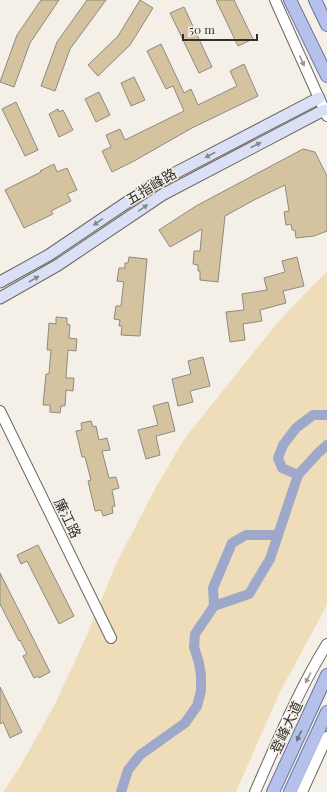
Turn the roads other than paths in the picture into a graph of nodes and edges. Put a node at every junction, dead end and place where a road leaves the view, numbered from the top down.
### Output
1 (275, 0) edge
2 (290, 0) edge
3 (315, 0) edge
4 (327, 25) edge
5 (327, 76) edge
6 (318, 98) junction
7 (326, 113) edge
8 (0, 282) edge
9 (0, 298) edge
10 (0, 411) edge
11 (111, 638) dead end
12 (327, 644) edge
13 (327, 675) edge
14 (327, 712) edge
15 (327, 737) edge
16 (255, 792) edge
17 (273, 792) edge
18 (290, 792) edge
19 (302, 792) edge

1 -> 6 street
2 - 5 main road
3 - 4 main road
6 - 7 street
6 -> 8 main road, 五指峰路
9 -> 7 main road, 五指峰路
10 - 11 street, 廉江路
12 -> 16 street
13 -> 17 main road, 登峰大道
14 - 18 main road
15 - 19 street

